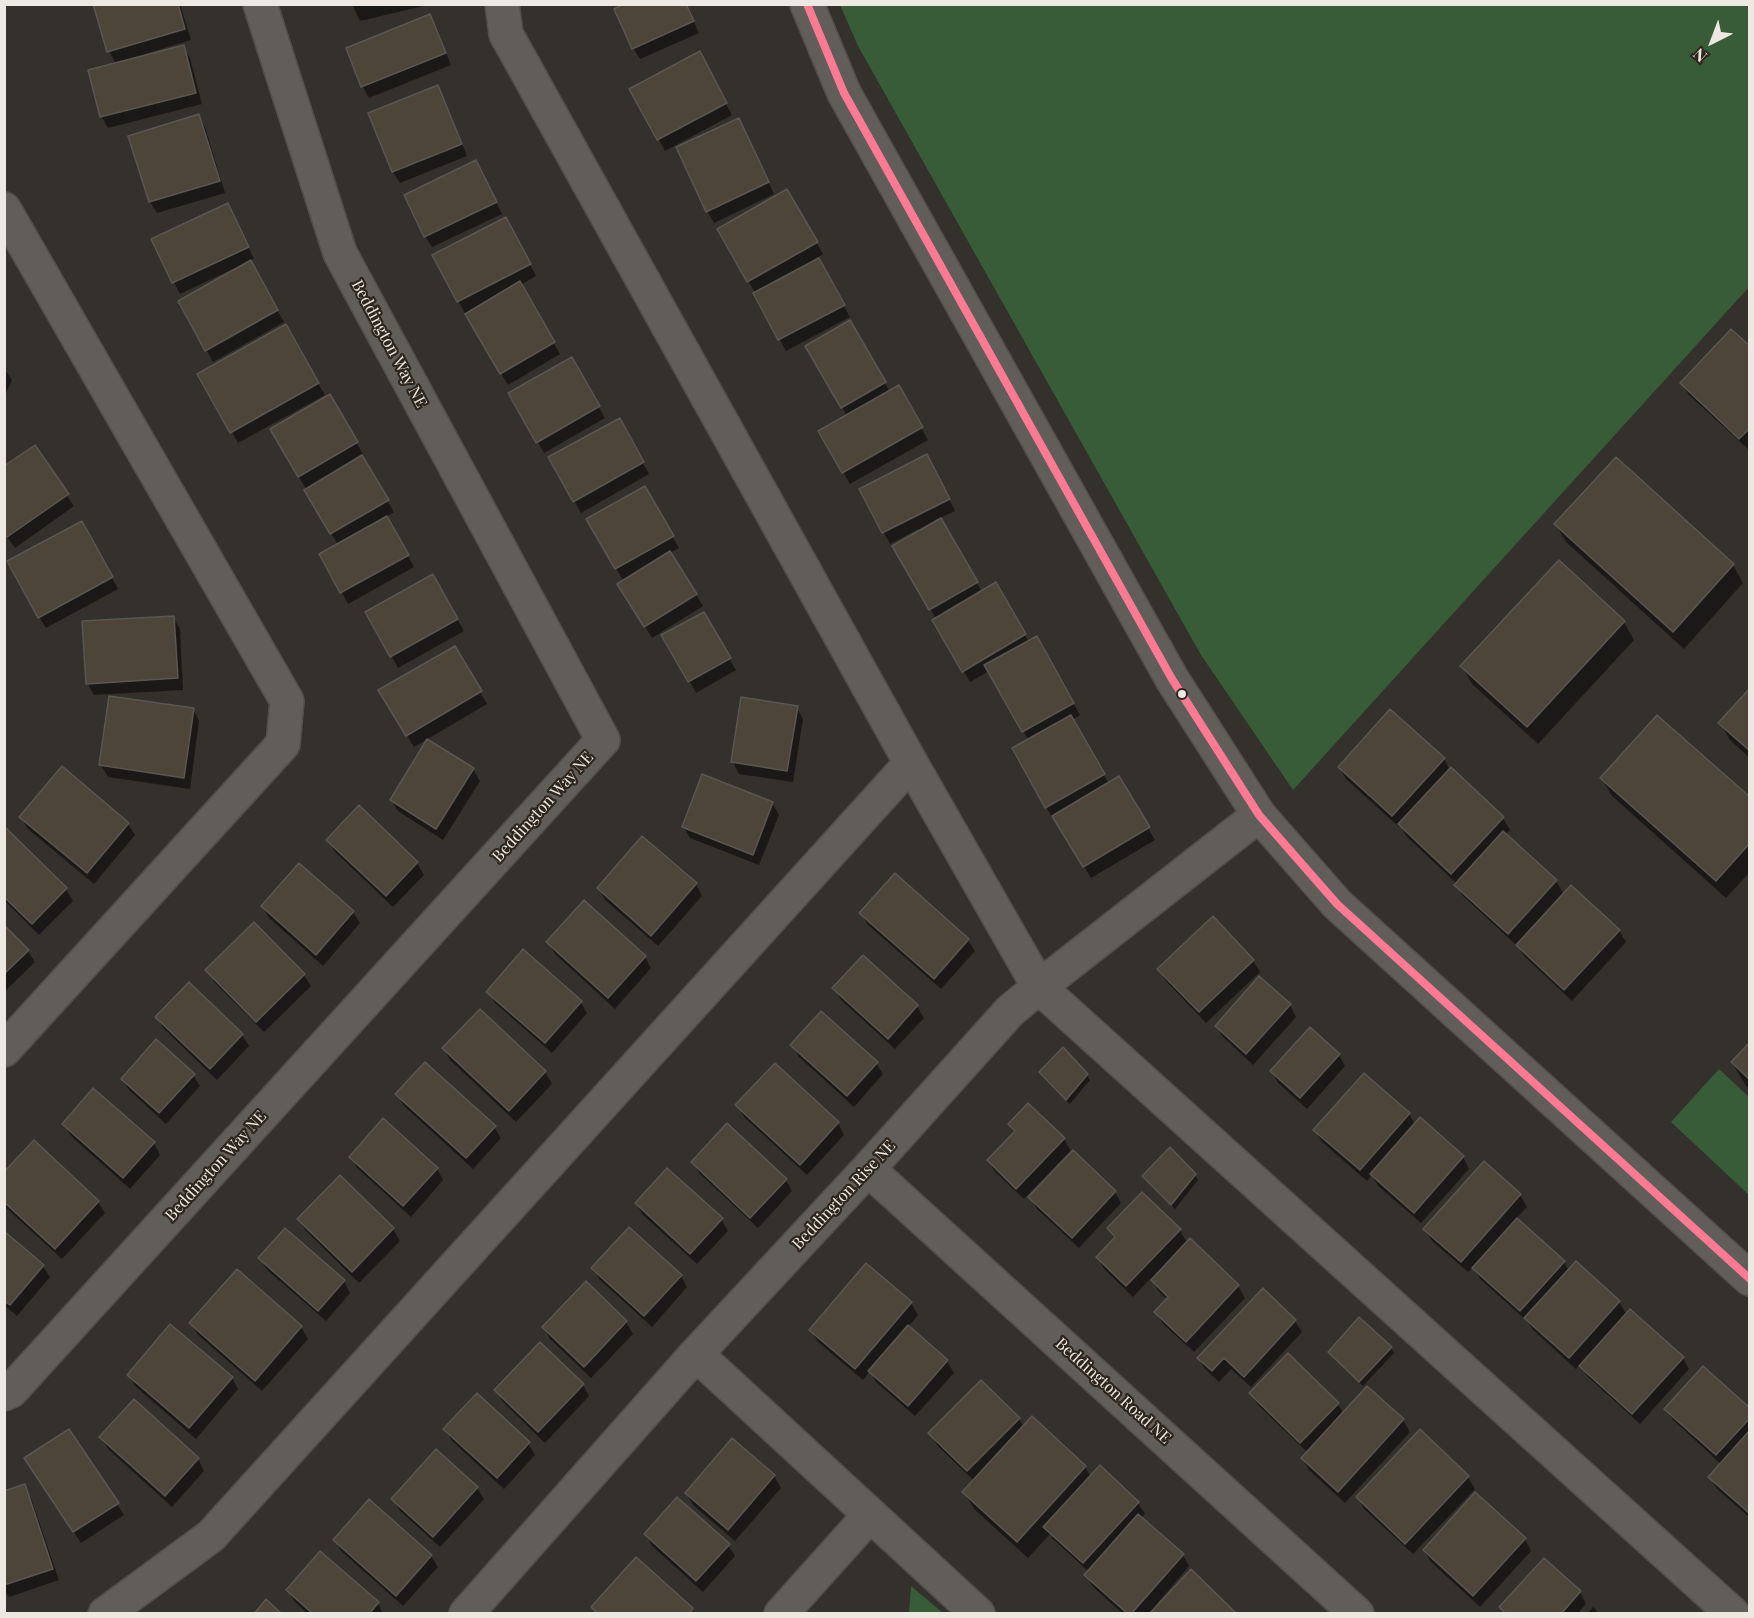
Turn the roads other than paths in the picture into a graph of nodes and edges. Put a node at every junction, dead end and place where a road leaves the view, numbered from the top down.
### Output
1 (260, 4) edge
2 (502, 4) edge
3 (807, 4) edge
4 (4, 209) edge
5 (911, 763) junction
6 (1259, 815) junction
7 (1039, 987) junction
8 (4, 1050) edge
9 (868, 1169) junction
10 (1749, 1279) edge
11 (696, 1354) junction
12 (4, 1394) edge
13 (869, 1516) junction
14 (105, 1614) edge
15 (466, 1614) edge
16 (781, 1614) edge
17 (978, 1614) edge
18 (1357, 1614) edge
19 (1733, 1614) edge

1 - 12 street, Beddington Way NE
2 - 5 street
3 - 6 street
4 - 8 street
5 - 7 street
5 - 14 street
6 - 7 street, Beddington Rise NE
6 - 10 street
7 - 9 street, Beddington Rise NE
7 - 19 street
9 - 11 street, Beddington Rise NE
9 - 18 street, Beddington Road NE
11 - 13 street
11 - 15 street, Beddington Rise NE
13 - 16 street
13 - 17 street

